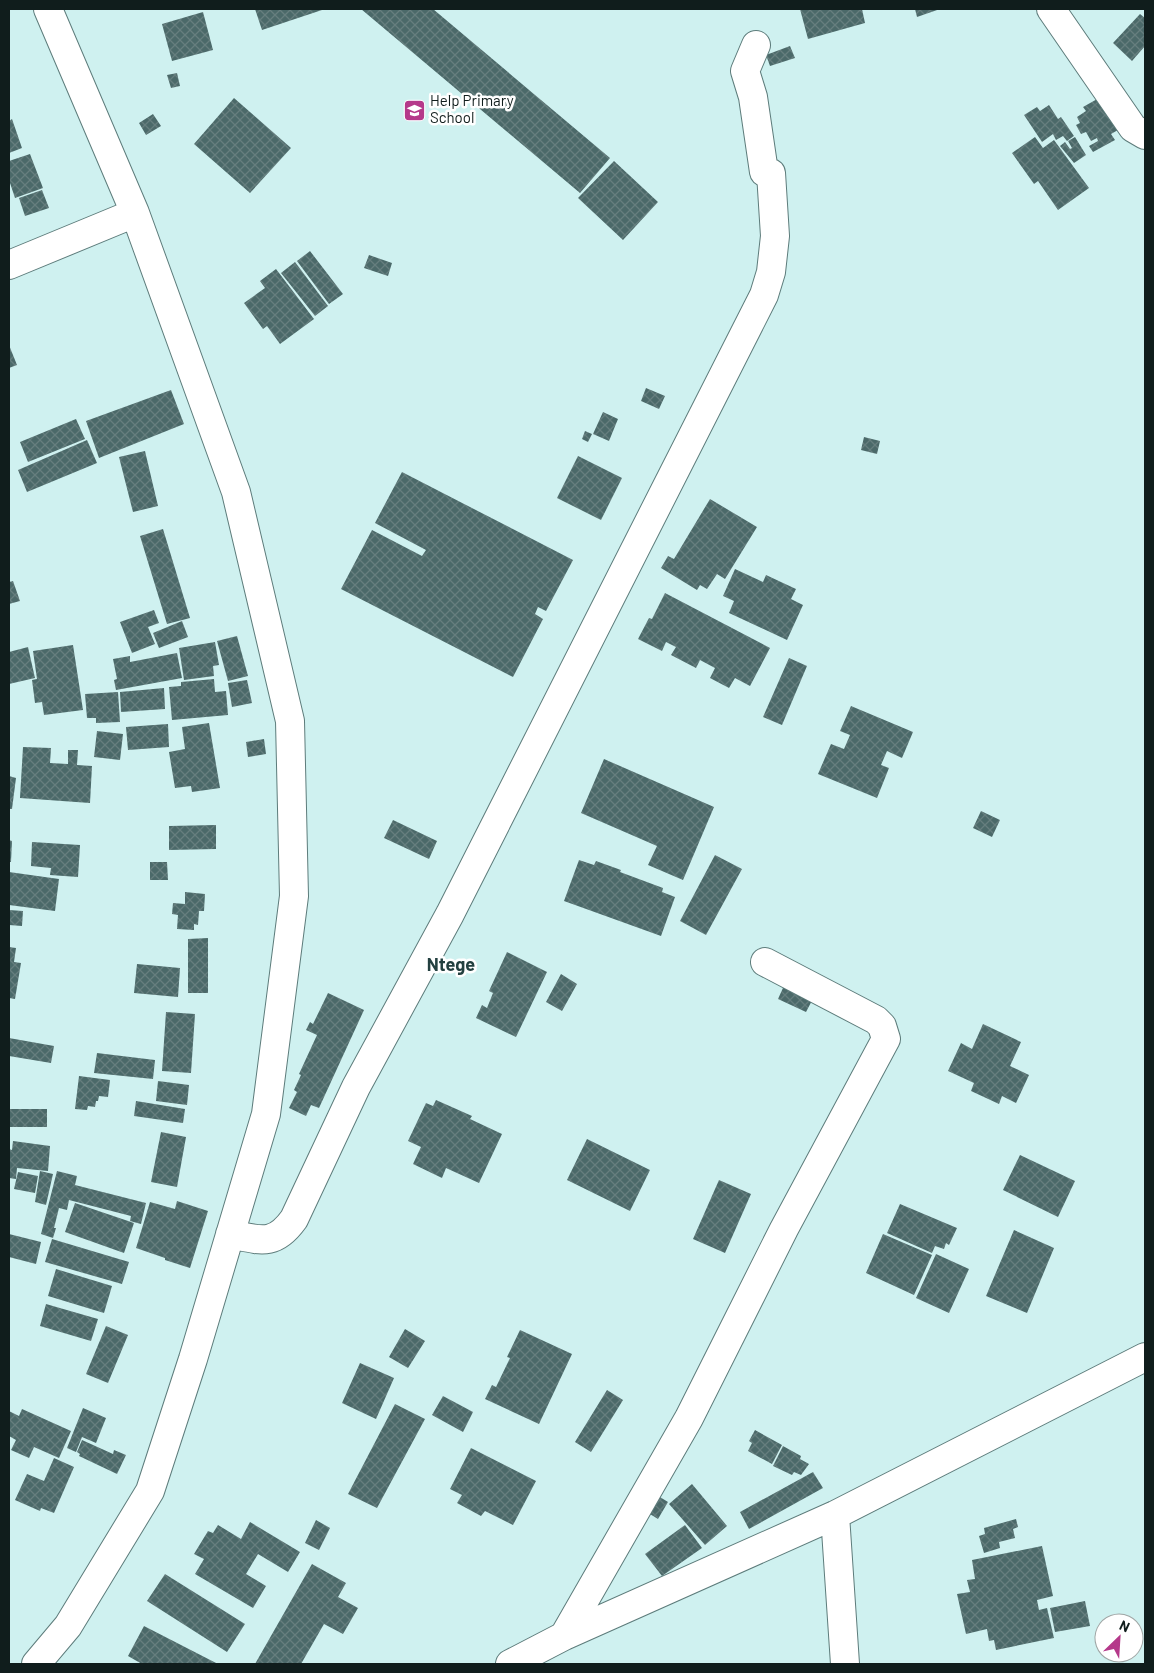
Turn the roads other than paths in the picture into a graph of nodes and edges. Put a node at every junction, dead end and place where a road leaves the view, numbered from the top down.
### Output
1 (48, 9) edge
2 (1051, 9) edge
3 (756, 45) dead end
4 (1145, 135) edge
5 (135, 213) junction
6 (9, 266) edge
7 (765, 962) dead end
8 (230, 1234) junction
9 (1145, 1357) edge
10 (835, 1515) junction
11 (564, 1636) junction
12 (36, 1664) edge
13 (510, 1664) edge
14 (845, 1664) edge

1 - 5 street
2 - 4 street
3 - 8 street
5 - 6 street
5 - 8 street
7 - 11 street
8 - 12 street
9 - 10 street
10 - 11 street
10 - 14 street
11 - 13 street

